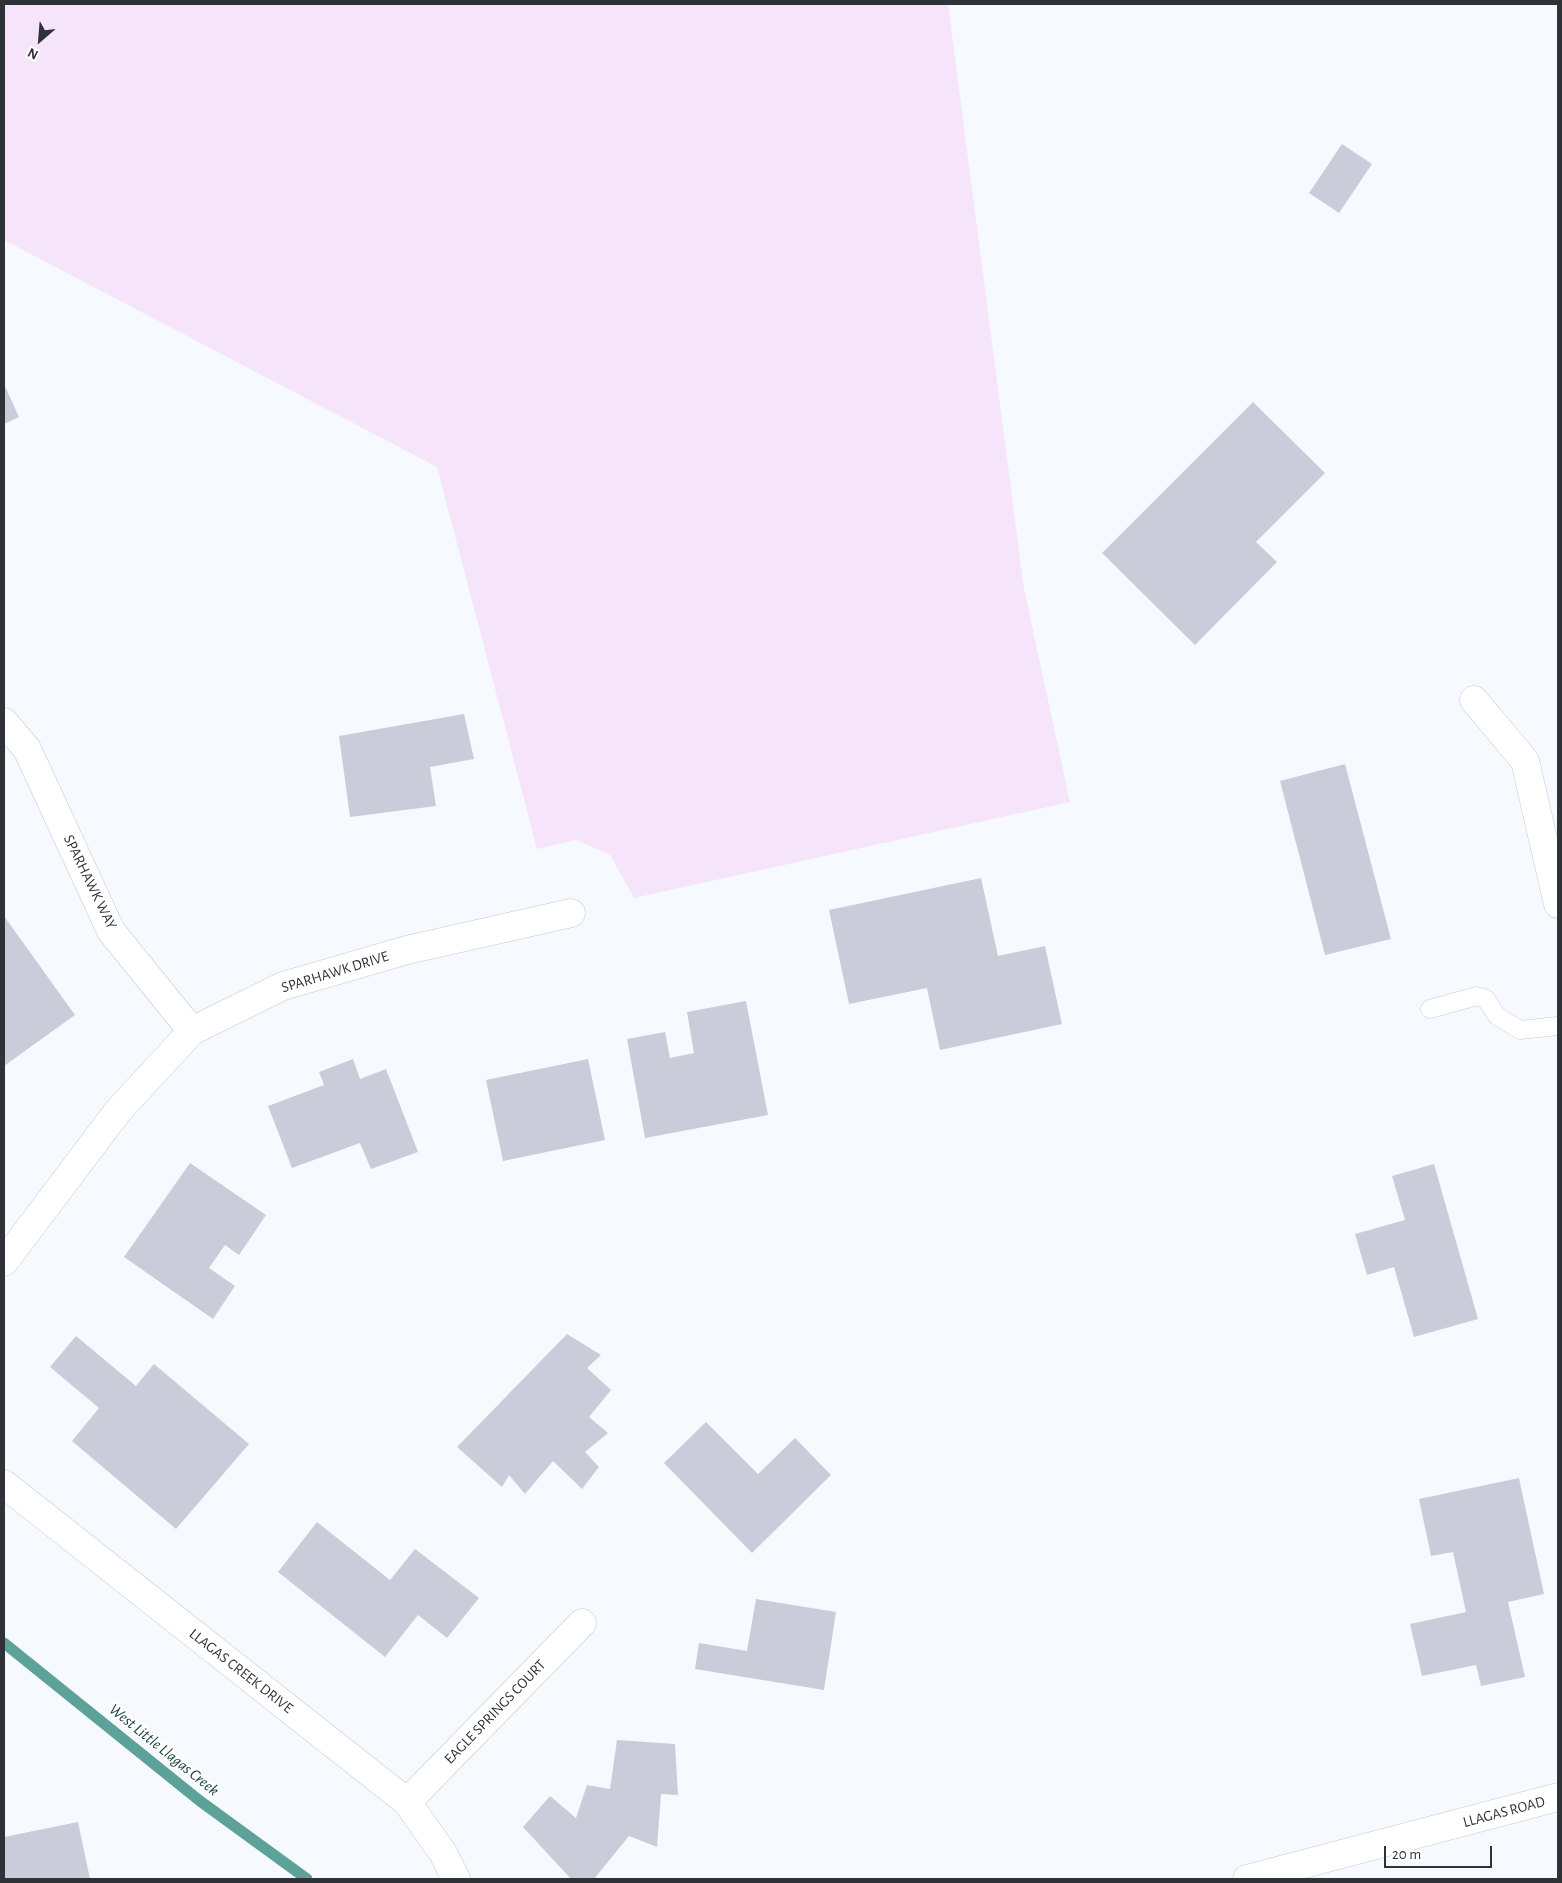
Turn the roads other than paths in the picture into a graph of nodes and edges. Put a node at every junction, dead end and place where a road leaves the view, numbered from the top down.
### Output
1 (1474, 700) dead end
2 (4, 722) edge
3 (1558, 904) edge
4 (571, 913) dead end
5 (1430, 1008) dead end
6 (1558, 1026) edge
7 (192, 1031) junction
8 (4, 1262) edge
9 (4, 1484) edge
10 (582, 1622) dead end
11 (1558, 1797) edge
12 (408, 1802) junction
13 (456, 1879) edge
14 (1247, 1879) edge

1 - 3 street
2 - 7 street, SPARHAWK WAY
4 - 7 street, SPARHAWK DRIVE
5 - 6 lane
7 - 8 street, SPARHAWK DRIVE
9 - 12 street, LLAGAS CREEK DRIVE
10 - 12 street, EAGLE SPRINGS COURT
11 - 14 street, LLAGAS ROAD
12 - 13 street, LLAGAS CREEK DRIVE

